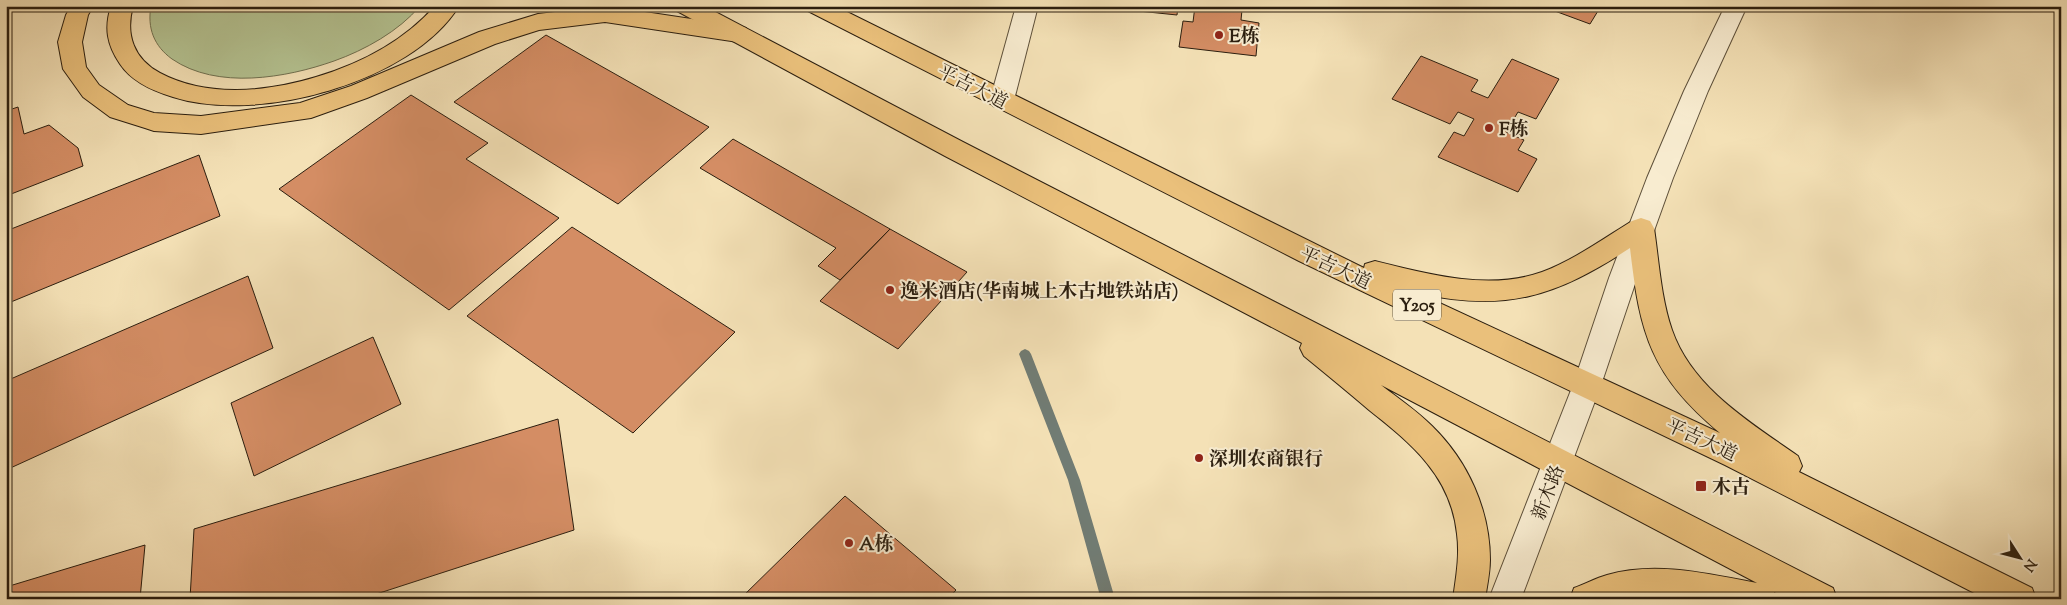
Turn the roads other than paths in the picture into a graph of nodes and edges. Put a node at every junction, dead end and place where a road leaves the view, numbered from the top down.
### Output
1 (82, 6) edge
2 (122, 6) edge
3 (448, 6) edge
4 (685, 6) edge
5 (816, 6) edge
6 (1027, 6) edge
7 (1736, 6) edge
8 (738, 34) junction
9 (1002, 100) junction
10 (1641, 228) junction
11 (1308, 254) junction
12 (1270, 312) junction
13 (1587, 385) junction
14 (1559, 461) junction
15 (1847, 511) junction
16 (1469, 599) edge
17 (1505, 599) edge
18 (1586, 599) edge
19 (1761, 599) edge
20 (1821, 599) edge
21 (2020, 599) edge

1 - 8 main road
2 - 3 main road
4 - 8 main road
5 - 9 main road, 平吉大道 / Y205
6 - 9 street
7 - 10 street, 新木路
8 - 12 main road
9 - 11 main road, 平吉大道 / Y205
10 - 11 main road
10 - 13 street, 新木路
10 - 15 main road
11 - 13 main road, 平吉大道 / Y205
12 - 14 main road
12 - 16 main road
13 - 14 street, 新木路
13 - 15 main road, 平吉大道 / Y205
14 - 17 street, 新木路
14 - 20 main road
15 - 21 main road, 平吉大道 / Y205
18 - 19 main road

